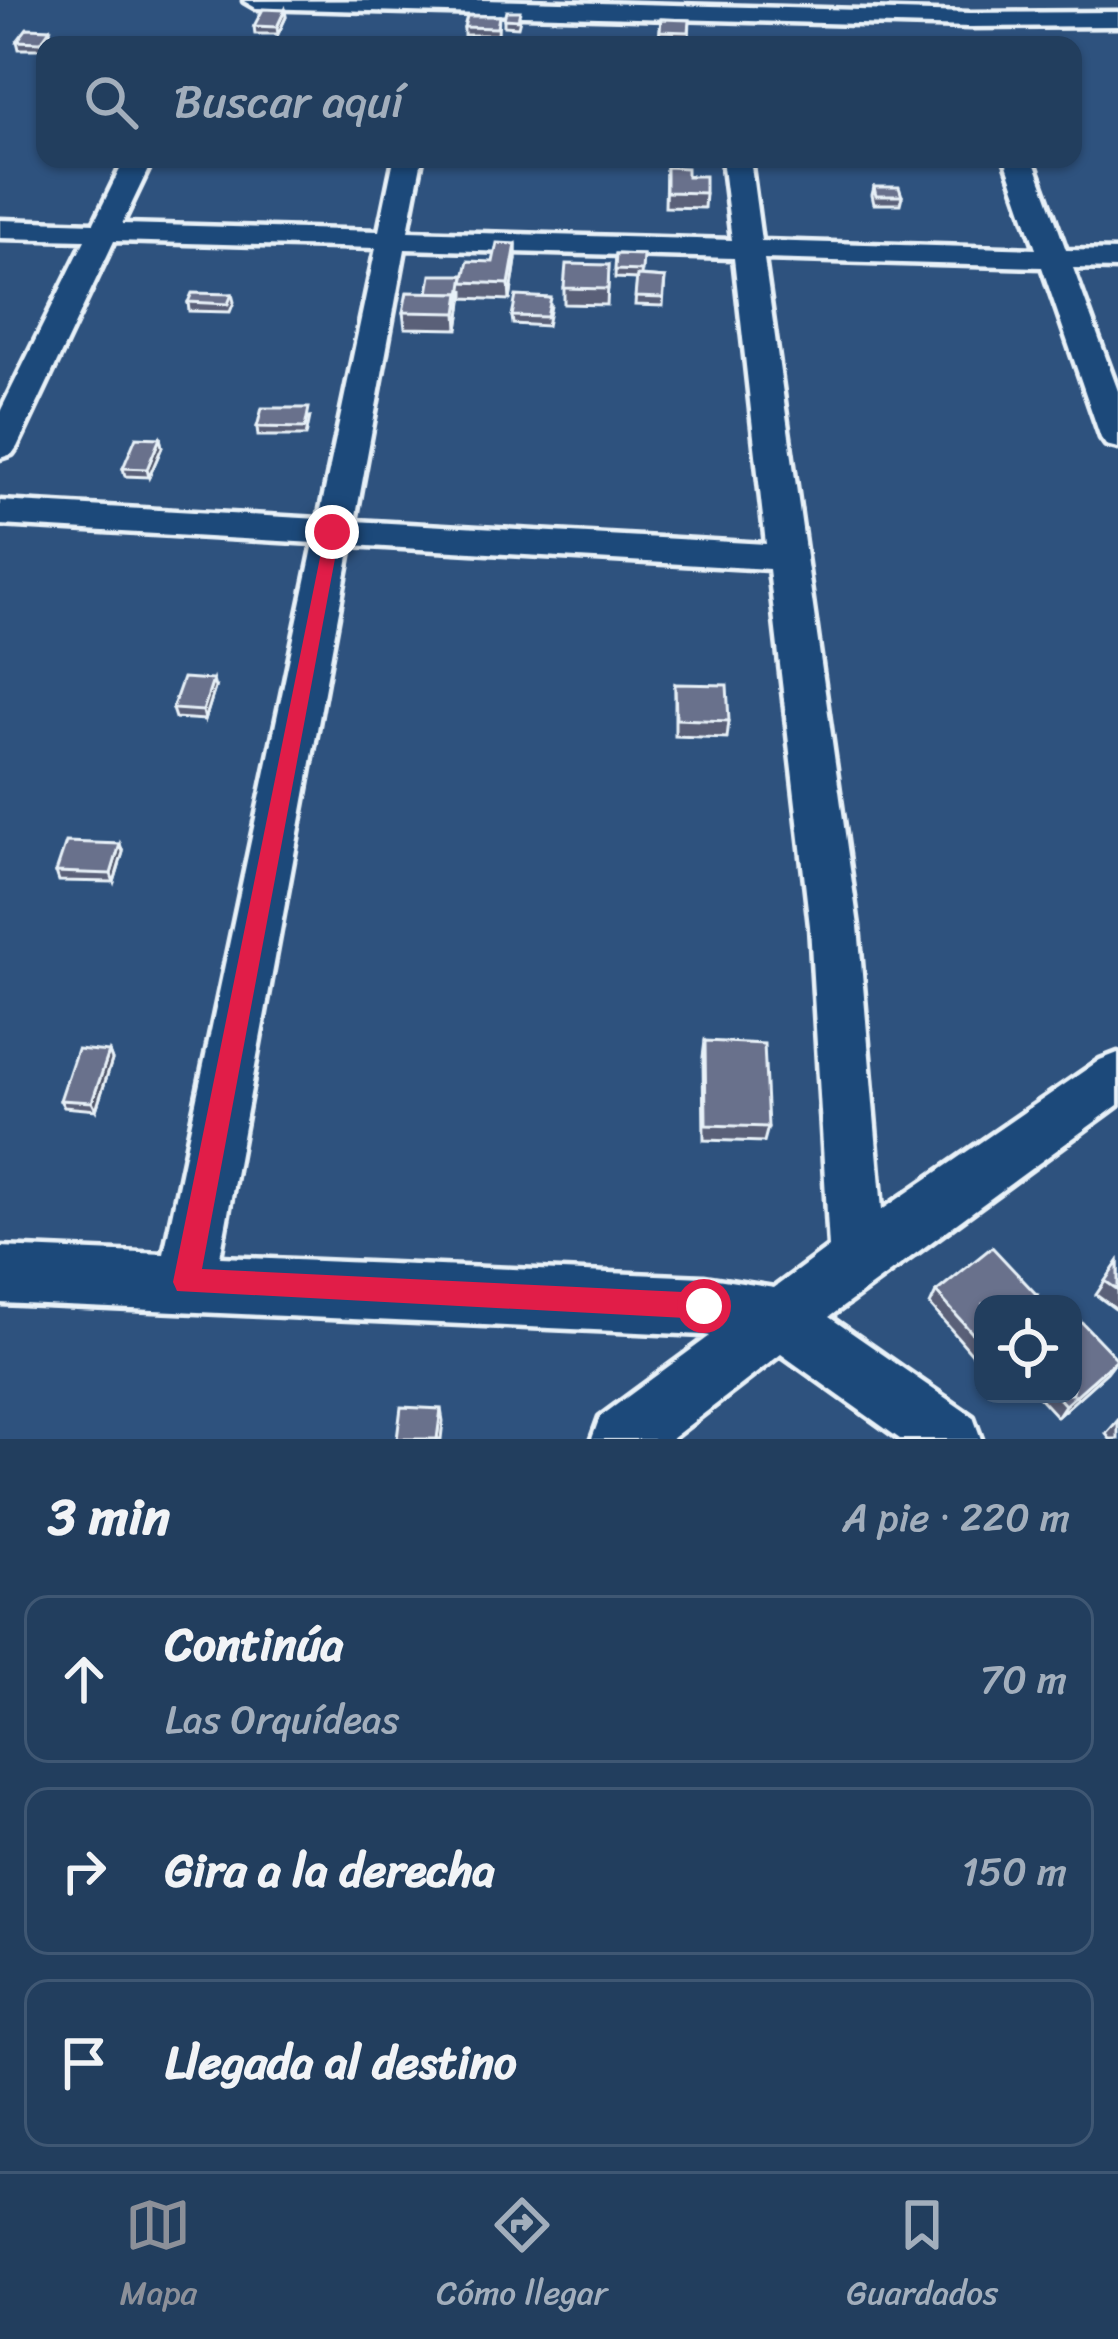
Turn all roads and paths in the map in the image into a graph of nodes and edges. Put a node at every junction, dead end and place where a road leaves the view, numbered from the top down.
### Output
1 (256, 1) edge
2 (717, 8) edge
3 (443, 10) edge
4 (966, 10) edge
5 (1118, 19) edge
6 (135, 168) edge
7 (405, 168) edge
8 (737, 168) edge
9 (1021, 168) edge
10 (0, 229) edge
11 (104, 232) junction
12 (388, 240) junction
13 (748, 250) junction
14 (1053, 258) junction
15 (1118, 260) edge
16 (1118, 438) edge
17 (0, 447) edge
18 (0, 513) edge
19 (332, 532) junction
20 (785, 557) junction
21 (1118, 1076) edge
22 (858, 1260) junction
23 (0, 1275) edge
24 (187, 1282) junction
25 (780, 1318) junction
26 (622, 1439) edge
27 (950, 1439) edge

1 - 3 street
2 - 3 street
2 - 4 street
4 - 5 street
6 - 11 street
7 - 12 street
8 - 13 street
9 - 14 street
10 - 11 street
11 - 12 street
11 - 17 street
12 - 13 street
12 - 19 street
13 - 14 street
13 - 20 street
14 - 15 street
14 - 16 street
18 - 19 street
19 - 20 street
19 - 24 street
20 - 22 street
21 - 22 street
22 - 25 street
23 - 24 street
24 - 25 street
25 - 26 street
25 - 27 street

